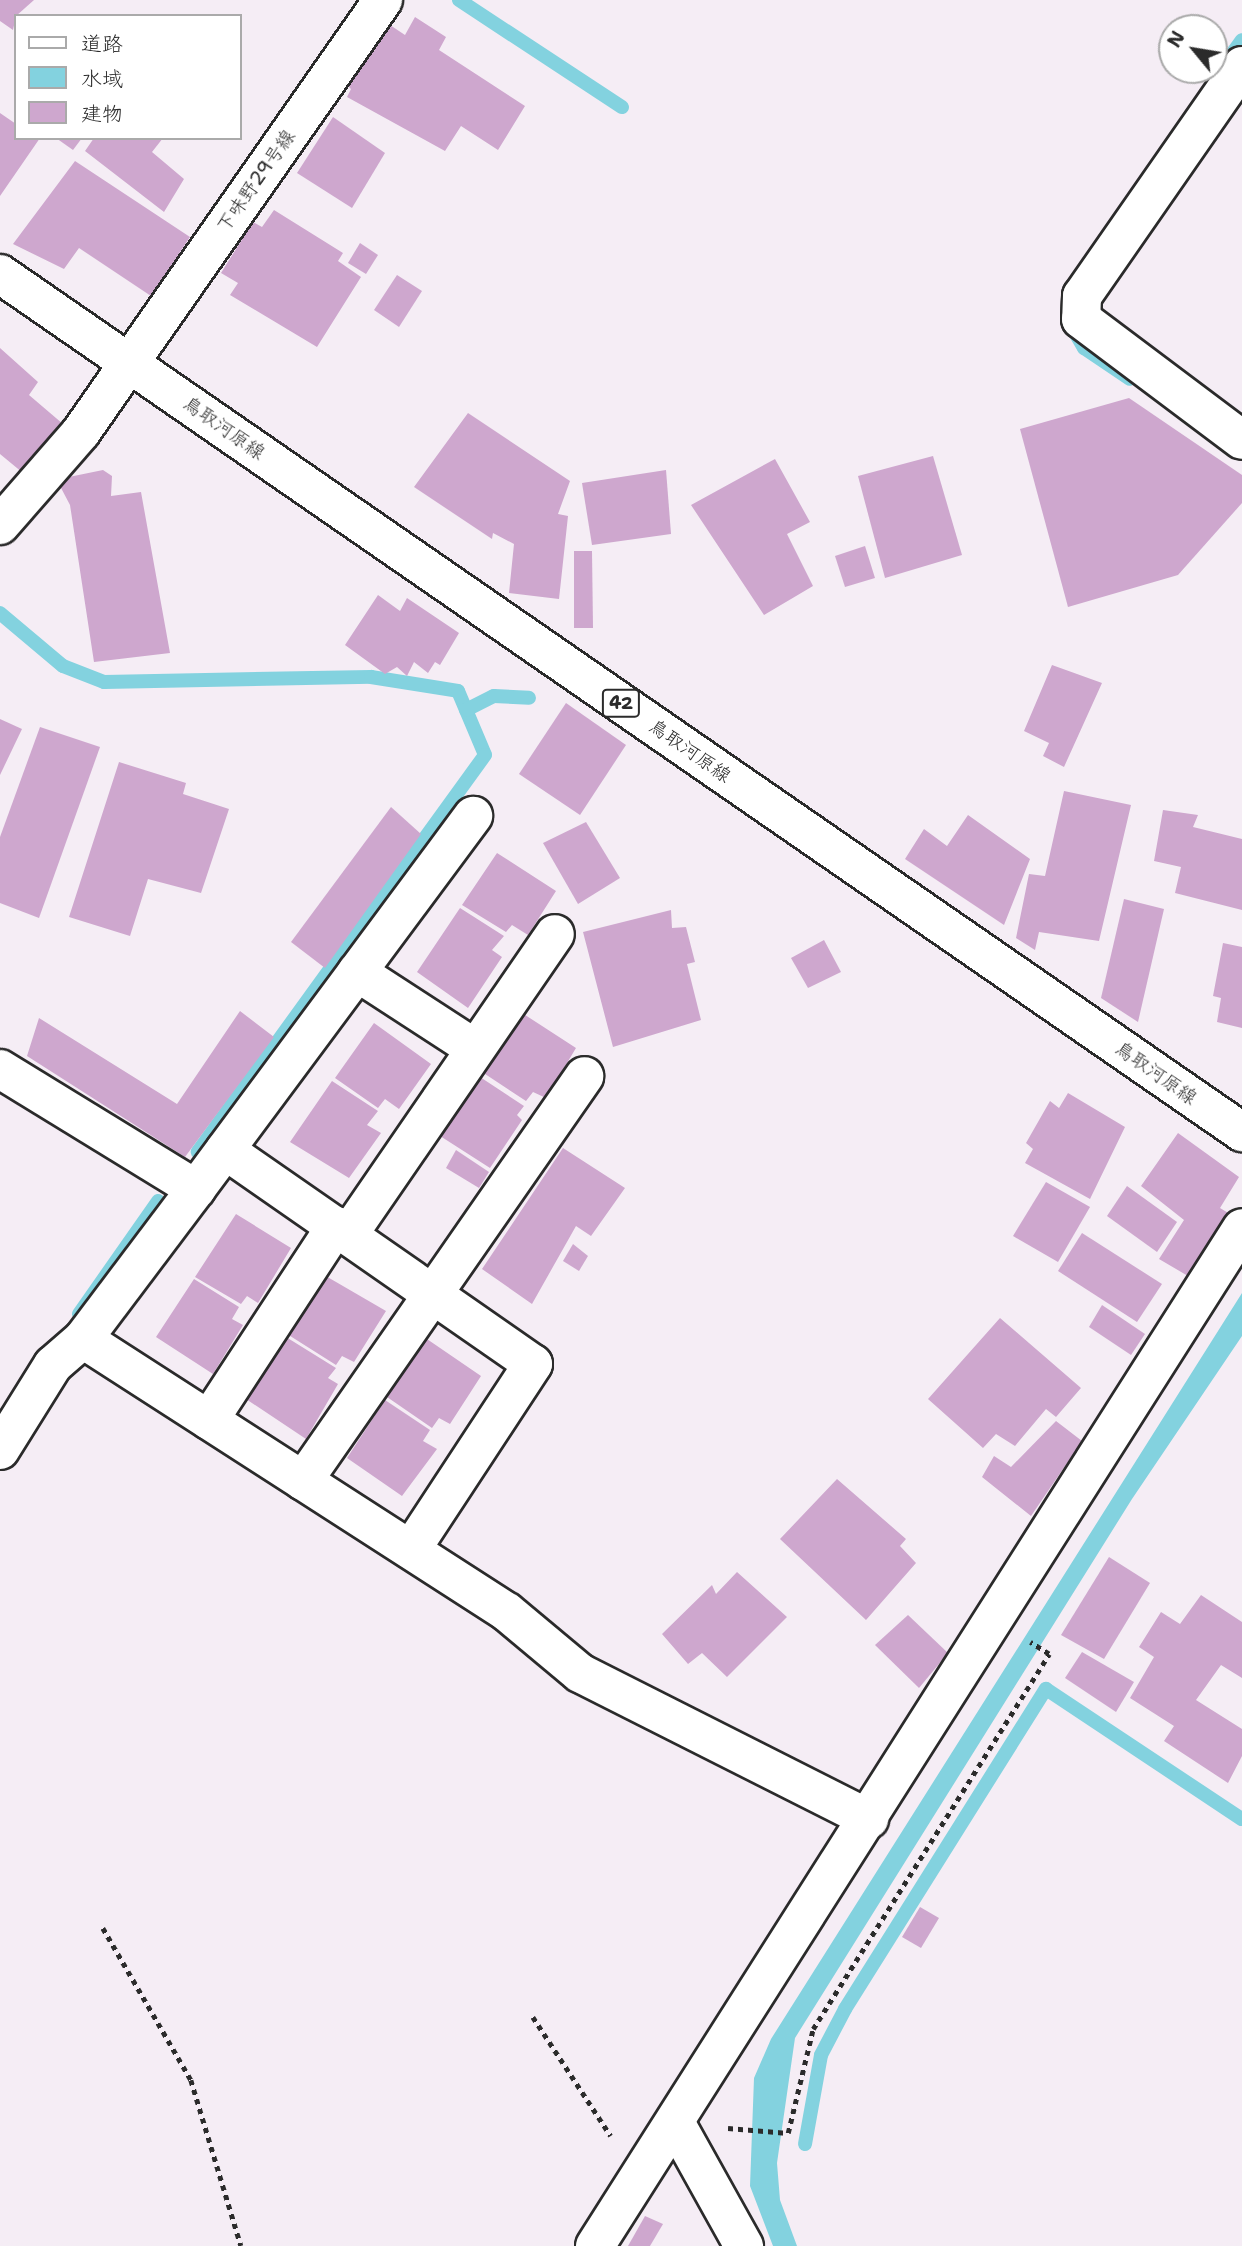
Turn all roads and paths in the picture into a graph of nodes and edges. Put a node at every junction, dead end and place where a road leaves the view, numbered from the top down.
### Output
1 (383, 0) edge
2 (1242, 66) edge
3 (0, 274) edge
4 (129, 362) junction
5 (1242, 440) edge
6 (0, 525) edge
7 (473, 816) dead end
8 (555, 934) dead end
9 (357, 972) junction
10 (474, 1048) junction
11 (0, 1069) edge
12 (584, 1076) dead end
13 (1242, 1132) edge
14 (225, 1150) junction
15 (196, 1189) junction
16 (1242, 1228) edge
17 (342, 1230) junction
18 (430, 1292) junction
19 (83, 1339) junction
20 (209, 1420) junction
21 (2, 1443) edge
22 (303, 1481) junction
23 (411, 1550) junction
24 (994, 1619) junction
25 (869, 1819) junction
26 (103, 1928) dead end
27 (533, 2017) dead end
28 (676, 2124) junction
29 (640, 2178) junction
30 (241, 2246) edge
31 (595, 2246) edge
32 (744, 2246) edge

1 - 4 street, 下味野29号線
2 - 5 street
3 - 4 street, 鳥取河原線 / 42
4 - 6 street, 下味野29号線
4 - 13 street, 鳥取河原線 / 42
7 - 9 street
8 - 10 street
9 - 10 street
9 - 14 street
10 - 17 street
11 - 15 street
12 - 18 street
14 - 15 street
14 - 17 street
15 - 19 street
16 - 24 street
17 - 18 street
17 - 20 street
18 - 22 street
18 - 23 street
19 - 20 street
19 - 21 street
20 - 22 street
22 - 23 street
23 - 25 street
24 - 25 street
24 - 28 path
25 - 28 street
26 - 30 path
27 - 29 path
28 - 29 street
28 - 32 street
29 - 31 street

